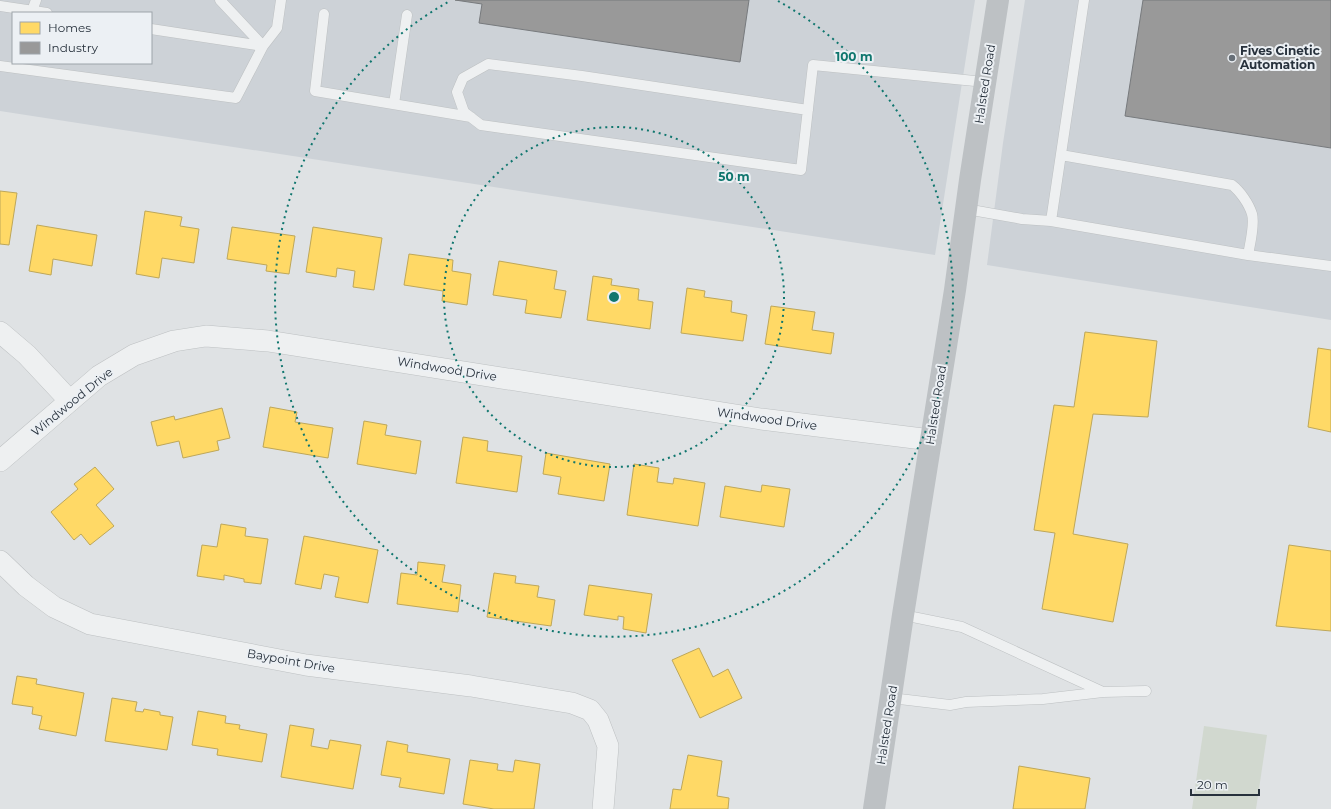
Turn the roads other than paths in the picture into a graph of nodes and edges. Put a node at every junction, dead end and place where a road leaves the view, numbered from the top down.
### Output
1 (36, 0) edge
2 (220, 0) edge
3 (280, 0) edge
4 (998, 0) edge
5 (1084, 0) edge
6 (0, 6) edge
7 (32, 11) junction
8 (40, 12) edge
9 (324, 14) dead end
10 (407, 15) dead end
11 (152, 29) edge
12 (263, 46) junction
13 (0, 66) edge
14 (985, 82) junction
15 (394, 104) junction
16 (808, 110) junction
17 (471, 117) junction
18 (1061, 155) junction
19 (966, 209) junction
20 (1051, 221) junction
21 (1248, 255) junction
22 (1331, 266) edge
23 (0, 332) edge
24 (70, 401) junction
25 (931, 440) junction
26 (0, 461) edge
27 (0, 561) edge
28 (903, 615) junction
29 (1146, 691) dead end
30 (1103, 692) junction
31 (891, 698) junction
32 (603, 809) edge
33 (874, 809) edge

1 - 7 lane
2 - 12 lane
3 - 12 lane
4 - 14 street, Halsted Road
5 - 18 lane
6 - 7 lane
7 - 8 lane
9 - 15 lane
10 - 15 lane
11 - 12 lane
12 - 13 lane
14 - 16 lane
14 - 19 street, Halsted Road
15 - 17 lane
16 - 17 lane
16 - 17 lane
18 - 20 lane
18 - 21 lane
19 - 20 lane
19 - 25 street, Halsted Road
20 - 21 lane
21 - 22 lane
23 - 24 street
24 - 25 street, Windwood Drive
24 - 26 street, Windwood Drive
25 - 28 street, Halsted Road
27 - 32 street, Baypoint Drive
28 - 30 lane
28 - 31 street, Halsted Road
29 - 30 lane
30 - 31 lane
31 - 33 street, Halsted Road

